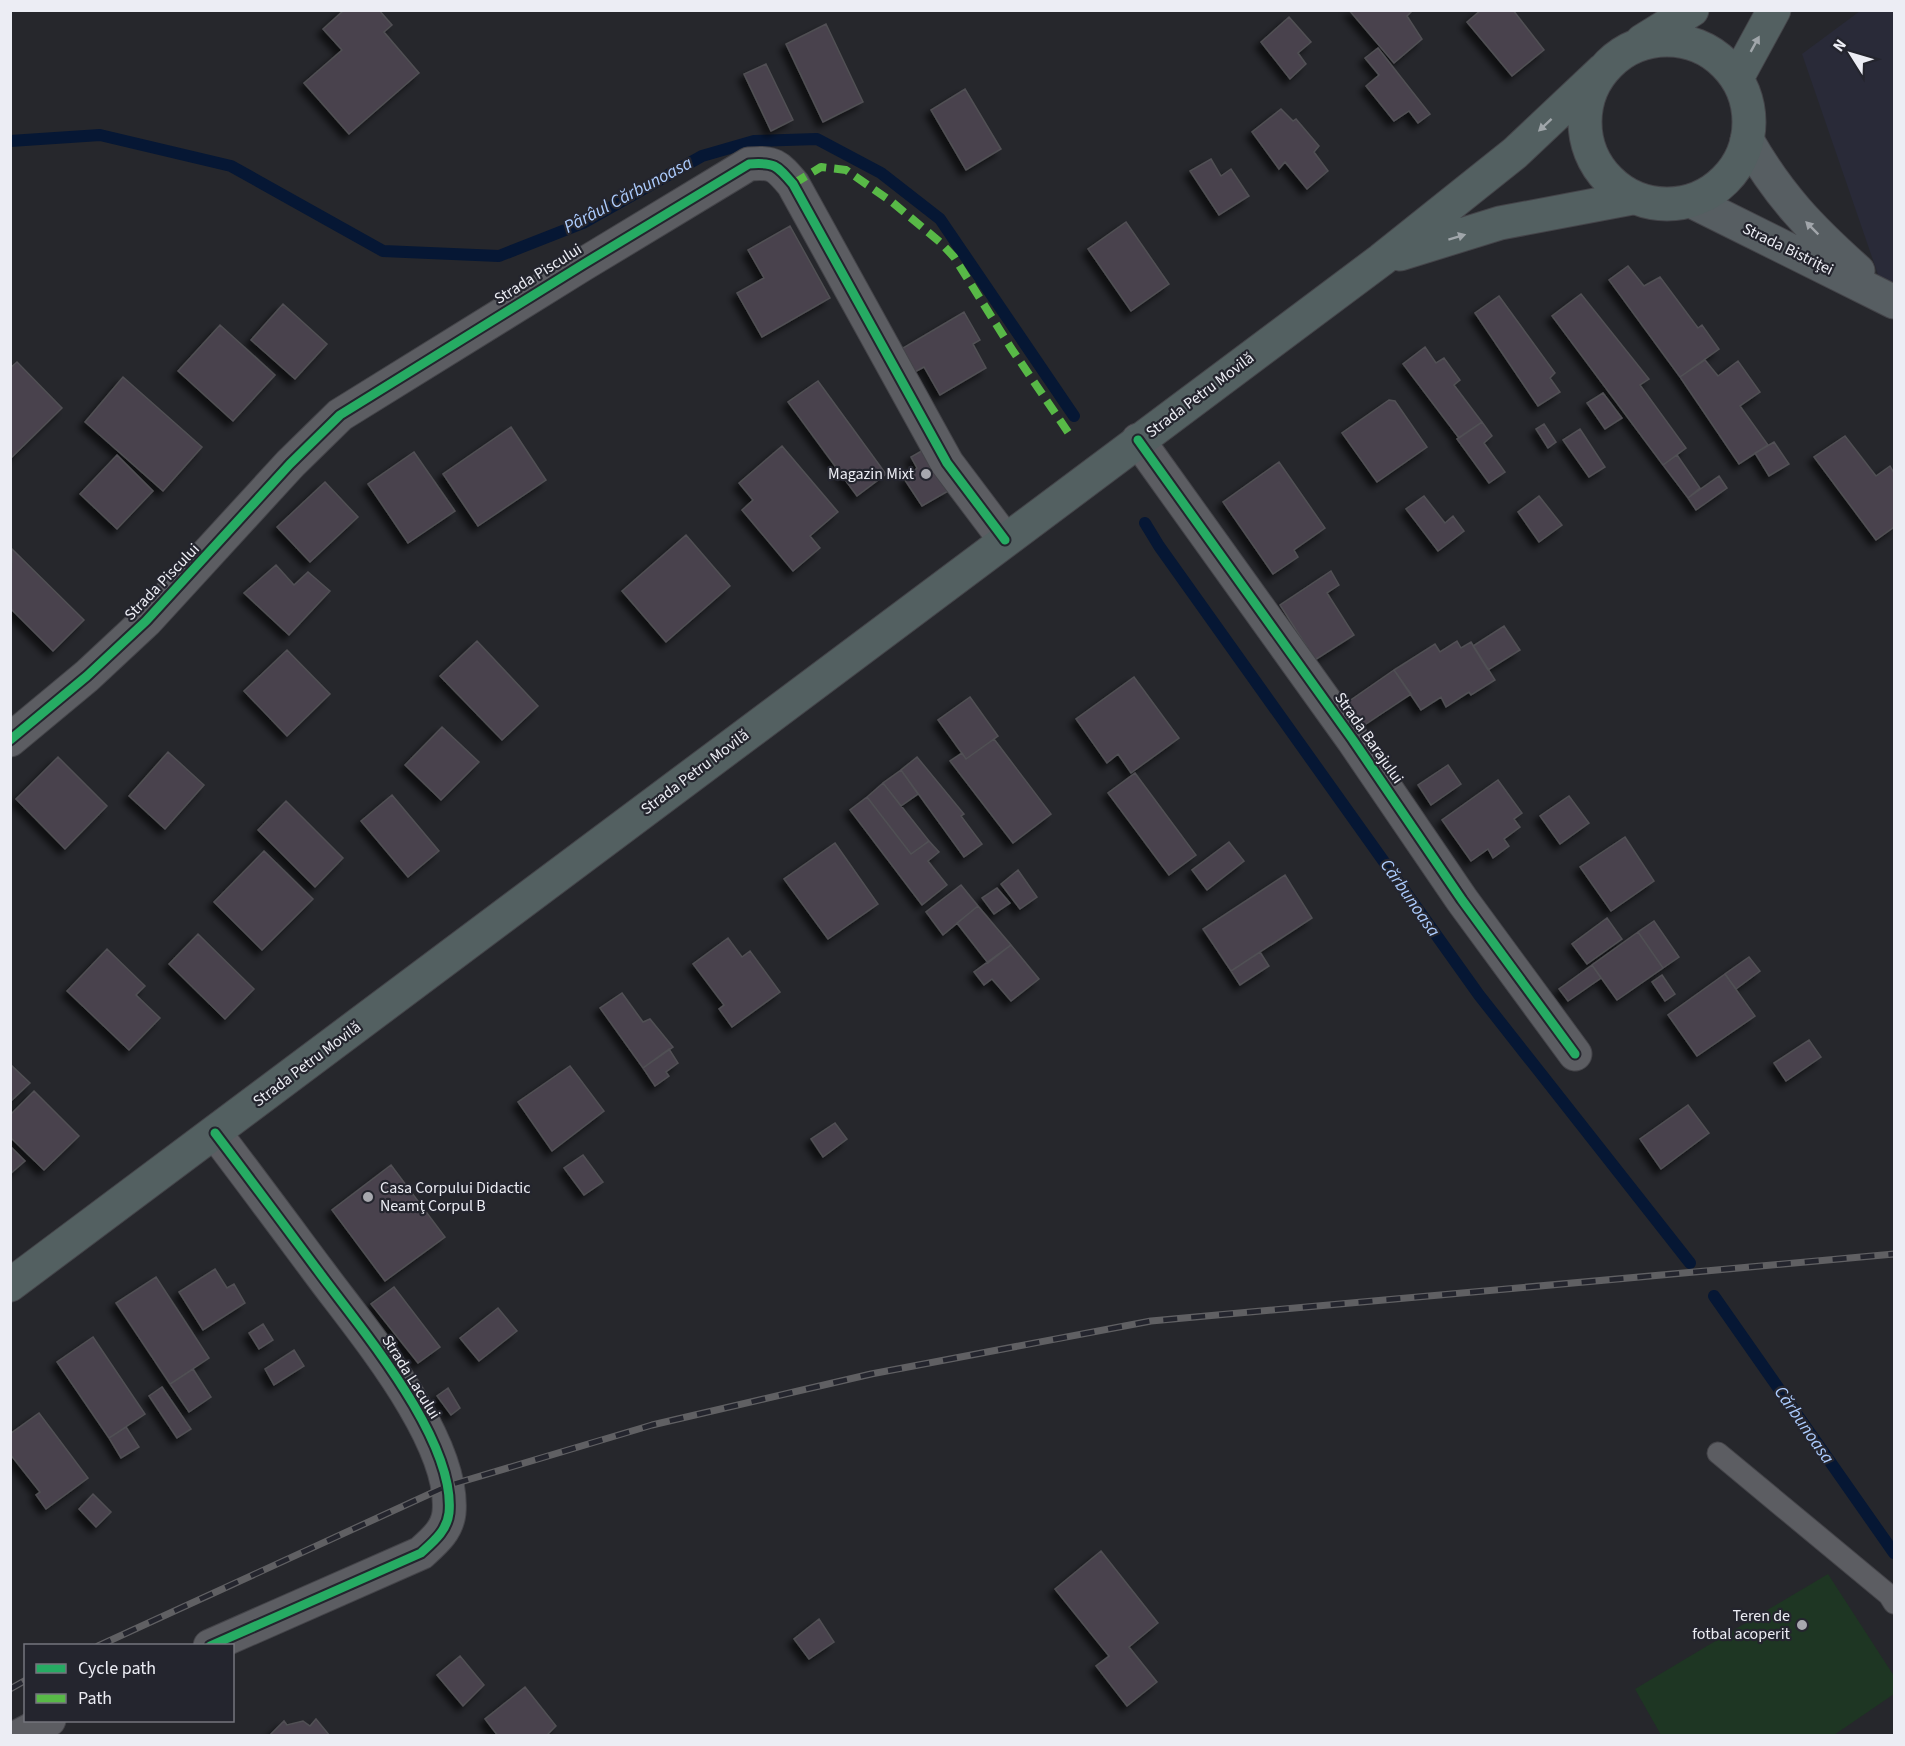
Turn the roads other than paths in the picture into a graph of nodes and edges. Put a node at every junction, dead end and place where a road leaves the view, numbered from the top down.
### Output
1 (1692, 10) edge
2 (1774, 10) edge
3 (1630, 48) junction
4 (1603, 70) junction
5 (1737, 78) junction
6 (1747, 140) junction
7 (1632, 198) junction
8 (1691, 201) junction
9 (1381, 260) junction
10 (1890, 299) edge
11 (1138, 440) junction
12 (1005, 540) junction
13 (10, 740) edge
14 (1575, 1054) dead end
15 (215, 1133) junction
16 (10, 1285) edge
17 (1718, 1453) dead end
18 (1894, 1604) edge
19 (215, 1644) edge
20 (45, 1722) edge
21 (19, 1736) edge

1 - 3 main road
5 -> 2 main road
3 - 4 main road
3 - 5 main road
4 - 7 main road
4 -> 9 main road, Strada Petru Movilă
5 - 6 main road
6 - 8 main road
10 -> 6 main road, Strada Bistriței
7 - 8 main road
9 -> 7 main road, Strada Petru Movilă
8 - 10 main road, Strada Bistriței
9 - 11 main road, Strada Petru Movilă
11 - 12 main road, Strada Petru Movilă
11 - 14 street, Strada Barajului
12 - 13 street, Strada Piscului
12 - 15 main road, Strada Petru Movilă
15 - 16 main road, Strada Petru Movilă
15 - 19 street, Strada Lacului
17 - 18 lane
20 - 21 street

